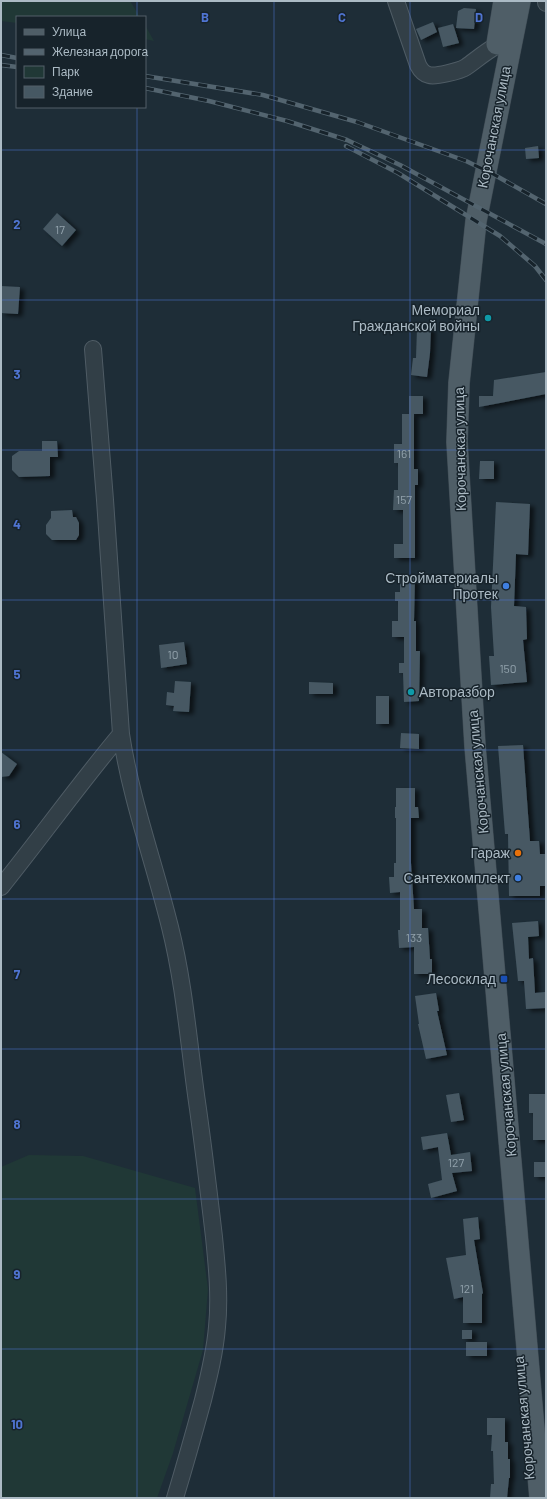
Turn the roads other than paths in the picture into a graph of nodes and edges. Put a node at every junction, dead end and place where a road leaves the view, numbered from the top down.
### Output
1 (396, 1) edge
2 (504, 1) edge
3 (520, 1) edge
4 (496, 46) junction
5 (93, 349) dead end
6 (121, 734) junction
7 (1, 887) edge
8 (538, 1495) edge
9 (175, 1498) edge

1 - 4 street
2 - 4 main road, Корочанская улица
3 - 8 main road, Корочанская улица
4 - 8 main road, Корочанская улица
5 - 6 street
6 - 7 street
6 - 9 street

